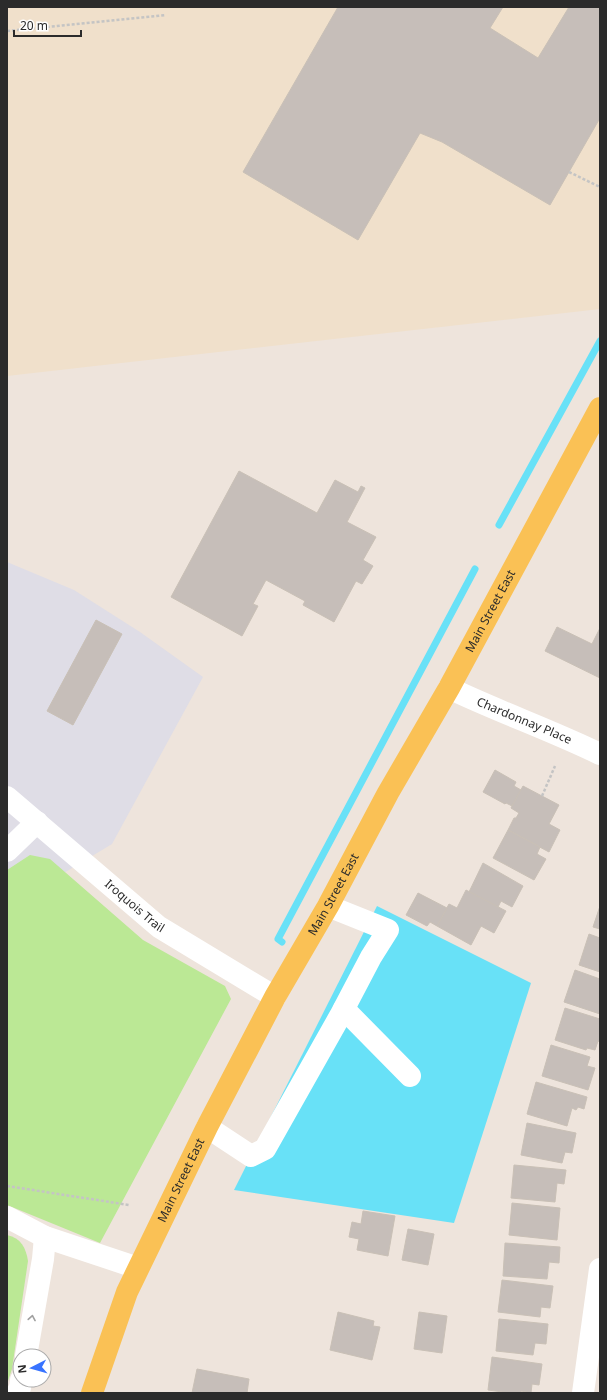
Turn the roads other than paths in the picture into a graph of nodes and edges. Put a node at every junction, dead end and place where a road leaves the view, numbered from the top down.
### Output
1 (600, 408) edge
2 (449, 688) junction
3 (600, 754) edge
4 (7, 797) edge
5 (37, 822) junction
6 (7, 852) edge
7 (328, 906) junction
8 (275, 997) junction
9 (344, 1009) junction
10 (410, 1076) dead end
11 (207, 1127) junction
12 (7, 1217) edge
13 (45, 1237) junction
14 (138, 1268) junction
15 (600, 1269) edge
16 (27, 1348) edge
17 (92, 1393) edge
18 (583, 1393) edge

1 - 2 main road, Main Street East
2 - 3 street, Chardonnay Place
2 - 7 main road, Main Street East
4 - 5 street, Iroquois Trail
5 - 6 street
5 - 8 street, Iroquois Trail
7 - 8 main road, Main Street East
7 - 9 street
8 - 11 main road, Main Street East
9 - 10 street
9 - 11 street
11 - 14 main road, Main Street East
12 - 13 street
13 - 14 street
16 -> 13 street
14 - 17 main road, Main Street East
15 - 18 street

